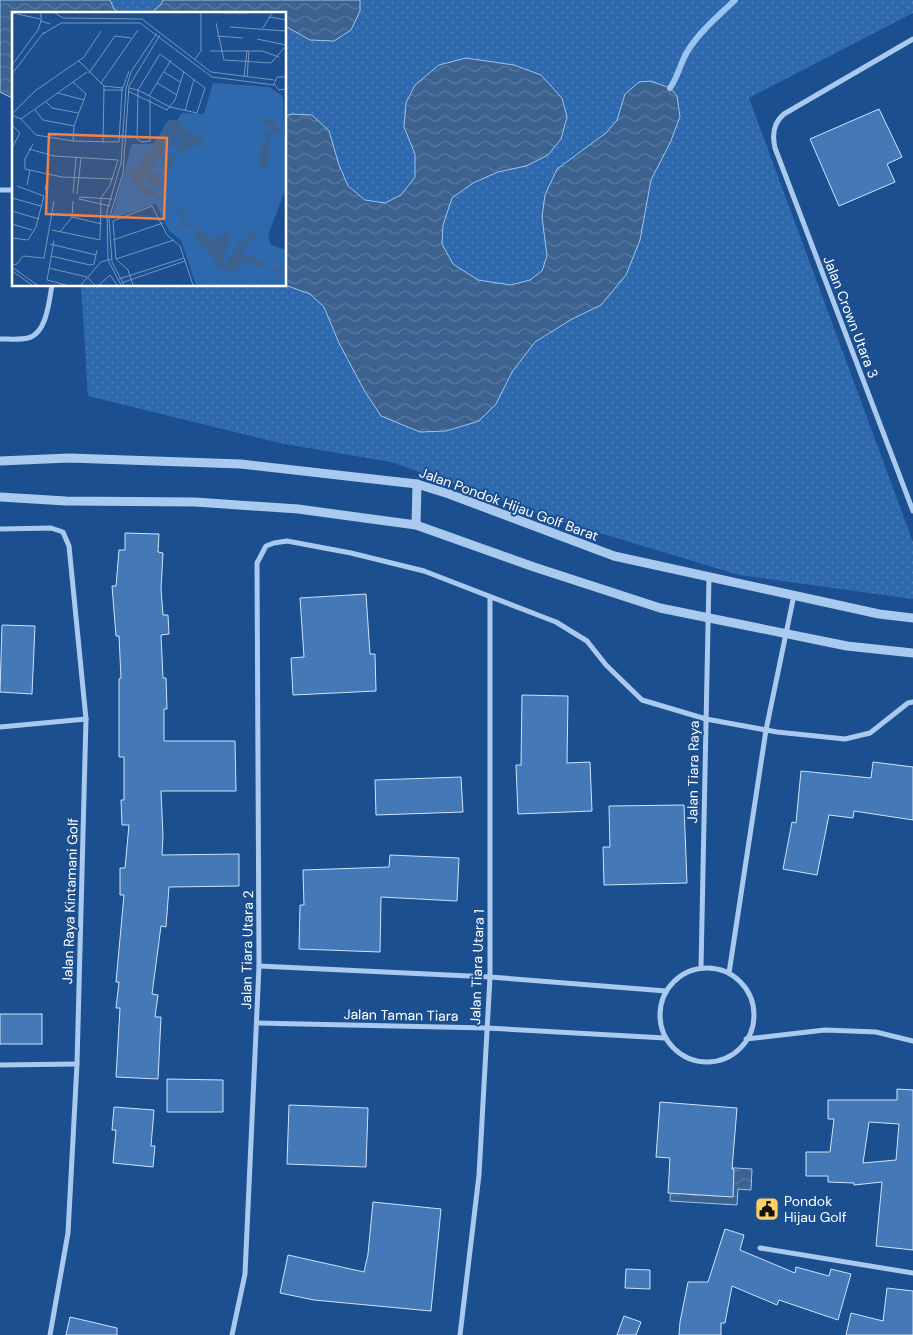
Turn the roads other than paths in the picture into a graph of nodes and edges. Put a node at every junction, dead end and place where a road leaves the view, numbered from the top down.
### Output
1 (913, 38) edge
2 (52, 286) edge
3 (0, 339) edge
4 (0, 461) edge
5 (417, 484) junction
6 (0, 497) edge
7 (913, 511) edge
8 (416, 525) junction
9 (0, 530) edge
10 (709, 577) junction
11 (794, 595) junction
12 (490, 597) junction
13 (707, 618) junction
14 (913, 618) edge
15 (786, 635) junction
16 (913, 653) edge
17 (913, 702) edge
18 (86, 719) junction
19 (706, 719) junction
20 (0, 727) edge
21 (766, 730) junction
22 (259, 966) junction
23 (701, 968) junction
24 (729, 973) junction
25 (490, 977) junction
26 (666, 991) junction
27 (257, 1023) junction
28 (487, 1028) junction
29 (666, 1038) junction
30 (746, 1040) junction
31 (913, 1041) edge
32 (77, 1064) junction
33 (0, 1065) edge
34 (760, 1248) dead end
35 (913, 1274) edge
36 (50, 1335) edge
37 (232, 1335) edge
38 (460, 1335) edge

1 - 7 street, Jalan Crown Utara 3
2 - 3 street
4 - 5 street, Jalan Pondok Hijau Golf Barat
5 - 8 street
5 - 10 street, Jalan Pondok Hijau Golf Barat
6 - 8 street
8 - 13 street
9 - 18 street, Jalan Raya Kintamani Golf
10 - 11 street, Jalan Pondok Hijau Golf Barat
10 - 13 street, Jalan Tiara Raya
11 - 14 street, Jalan Pondok Hijau Golf Barat
11 - 15 street
12 - 19 street
12 - 22 street, Jalan Tiara Utara 2
12 - 25 street, Jalan Tiara Utara 1
13 - 15 street
13 - 19 street, Jalan Tiara Raya
15 - 16 street
15 - 21 street
17 - 21 street
18 - 20 street
18 - 32 street, Jalan Raya Kintamani Golf
19 - 21 street
19 - 23 street, Jalan Tiara Raya
21 - 24 street
22 - 25 street
22 - 27 street, Jalan Tiara Utara 2
23 - 24 street
23 - 26 street
24 - 30 street
25 - 26 street
25 - 28 street, Jalan Tiara Utara 1
26 - 29 street
27 - 28 street, Jalan Taman Tiara
27 - 37 street, Jalan Tiara Utara 2
28 - 29 street, Jalan Taman Tiara
28 - 38 street, Jalan Tiara Utara 1
29 - 30 street
30 - 31 street
32 - 33 street
32 - 36 street, Jalan Raya Kintamani Golf
34 - 35 street

